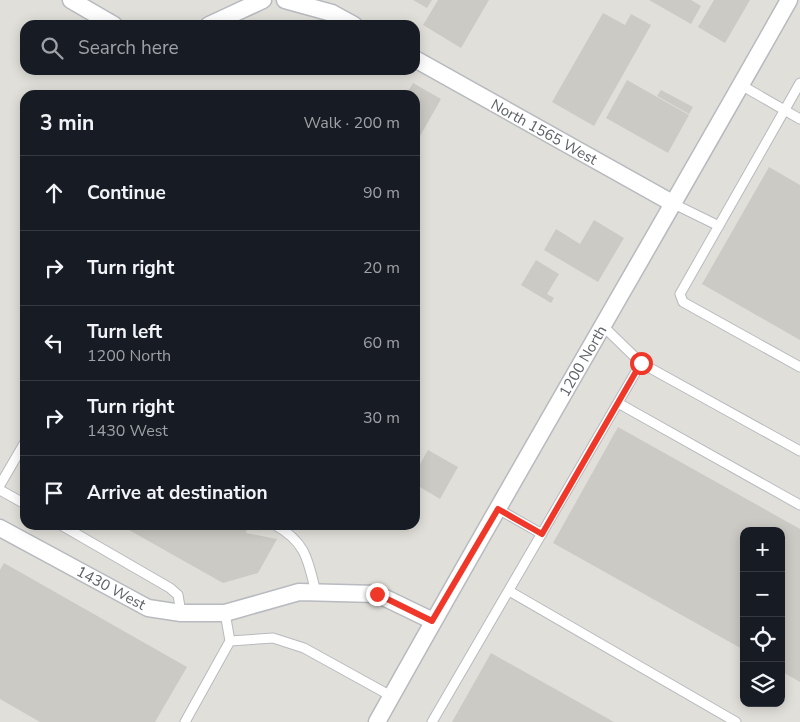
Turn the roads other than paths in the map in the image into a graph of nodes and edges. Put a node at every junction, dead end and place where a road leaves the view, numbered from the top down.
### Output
1 (71, 0) edge
2 (263, 0) edge
3 (285, 0) edge
4 (789, 0) edge
5 (105, 20) edge
6 (220, 20) edge
7 (345, 20) edge
8 (420, 62) edge
9 (800, 84) edge
10 (741, 85) junction
11 (785, 111) junction
12 (800, 119) edge
13 (674, 204) junction
14 (719, 226) junction
15 (603, 326) junction
16 (641, 363) junction
17 (800, 367) edge
18 (618, 403) junction
19 (800, 450) edge
20 (20, 451) edge
21 (0, 485) edge
22 (0, 490) edge
23 (20, 501) edge
24 (800, 505) edge
25 (498, 509) junction
26 (0, 528) edge
27 (70, 530) edge
28 (284, 530) edge
29 (542, 534) junction
30 (509, 591) junction
31 (316, 592) junction
32 (181, 613) junction
33 (225, 613) junction
34 (432, 621) junction
35 (230, 641) junction
36 (391, 696) junction
37 (185, 722) edge
38 (376, 722) edge
39 (432, 722) edge
40 (736, 722) edge

1 - 5 street
2 - 6 street
3 - 7 street
4 - 10 street, 1200 North
8 - 13 street, North 1565 West
9 - 11 lane
10 - 11 lane
10 - 13 street, 1200 North
11 - 12 lane
11 - 14 lane
13 - 14 lane
13 - 15 street, 1200 North
14 - 17 lane
15 - 16 lane
15 - 25 street, 1200 North
16 - 18 lane
16 - 19 lane
18 - 24 lane
18 - 29 lane
20 - 21 lane
22 - 23 lane
25 - 29 lane
25 - 34 street, 1200 North
26 - 32 street, 1430 West
27 - 32 lane
28 - 31 lane
29 - 30 lane
30 - 39 lane
30 - 40 lane
31 - 33 street, 1430 West
31 - 34 street, 1430 West
32 - 33 street, 1430 West
33 - 35 lane
34 - 36 street, 1200 North
35 - 36 lane
35 - 37 lane
36 - 38 street, 1200 North

